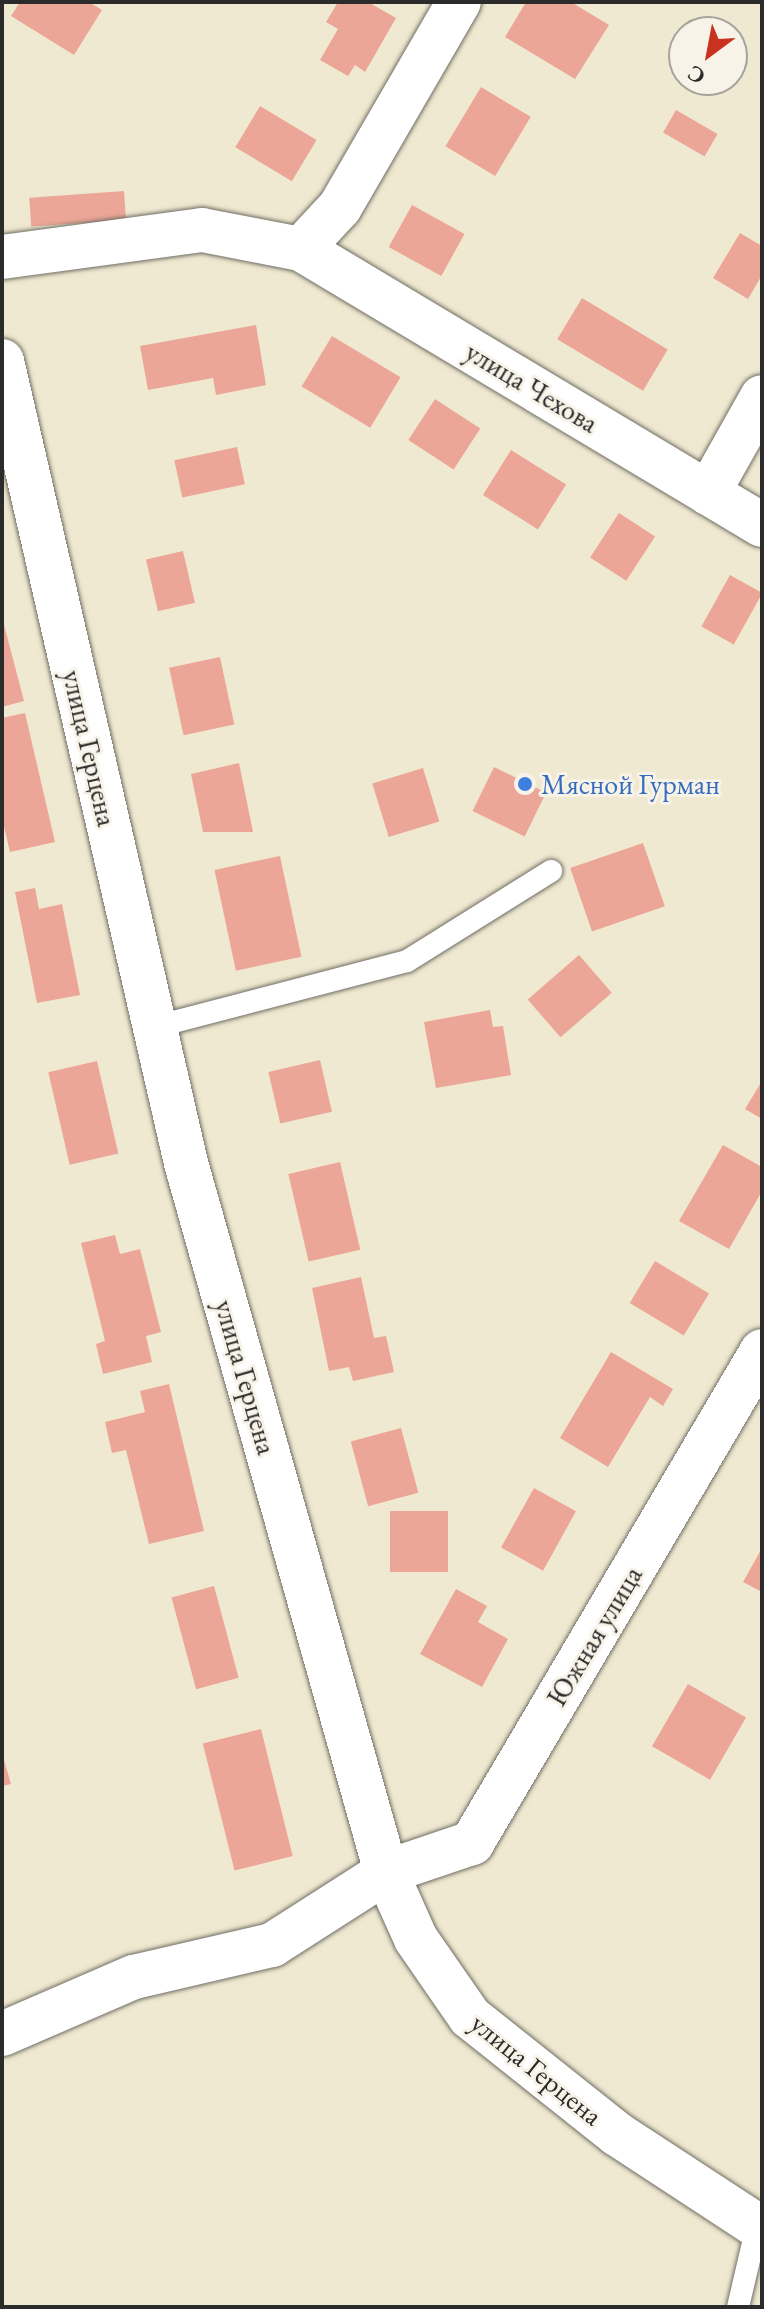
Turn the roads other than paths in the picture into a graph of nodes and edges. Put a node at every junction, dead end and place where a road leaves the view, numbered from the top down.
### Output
1 (459, 2) edge
2 (301, 249) junction
3 (2, 257) edge
4 (2, 361) edge
5 (762, 397) edge
6 (708, 493) junction
7 (762, 525) edge
8 (551, 871) dead end
9 (154, 1027) junction
10 (762, 1351) edge
11 (386, 1872) junction
12 (2, 2034) edge
13 (759, 2228) edge
14 (738, 2307) edge

1 - 2 street
2 - 3 street
2 - 6 street, улица Чехова
4 - 9 street, улица Герцена
5 - 6 street
6 - 7 street, улица Чехова
8 - 9 lane
9 - 11 street, улица Герцена
10 - 11 street, Южная улица
11 - 12 street, Южная улица
11 - 13 street, улица Герцена
13 - 14 lane

